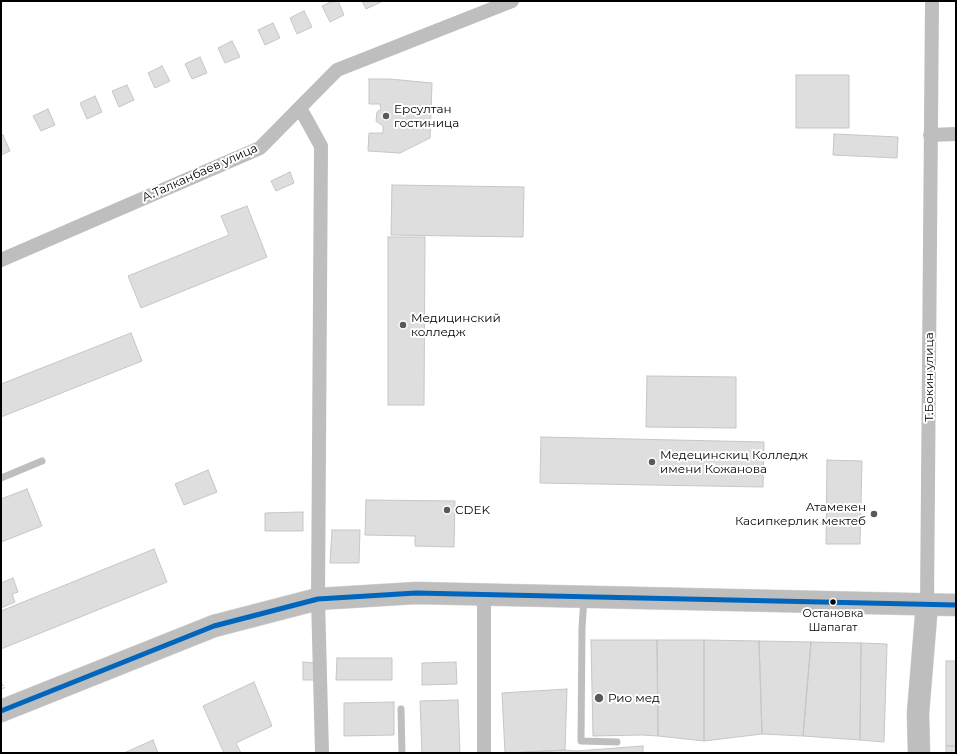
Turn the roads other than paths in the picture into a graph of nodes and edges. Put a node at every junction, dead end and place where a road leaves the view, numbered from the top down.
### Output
1 (512, 1) edge
2 (932, 1) edge
3 (300, 108) junction
4 (956, 134) edge
5 (930, 135) junction
6 (1, 260) edge
7 (42, 461) dead end
8 (1, 478) edge
9 (484, 595) junction
10 (584, 597) junction
11 (318, 599) junction
12 (927, 604) junction
13 (956, 605) edge
14 (401, 709) dead end
15 (1, 712) edge
16 (617, 742) dead end
17 (322, 753) edge
18 (402, 753) edge
19 (484, 753) edge
20 (919, 753) edge

1 - 3 street, А.Талканбаев улица
2 - 5 street, Т.Бокин улица
3 - 6 street, А.Талканбаев улица
3 - 11 street
4 - 5 street
5 - 12 street, Т.Бокин улица
7 - 8 lane
9 - 10 main road
9 - 11 main road
9 - 19 street
10 - 12 main road
10 - 16 lane
11 - 15 main road
11 - 17 street
12 - 13 main road
12 - 20 main road, Т.Бокин улица
14 - 18 lane

